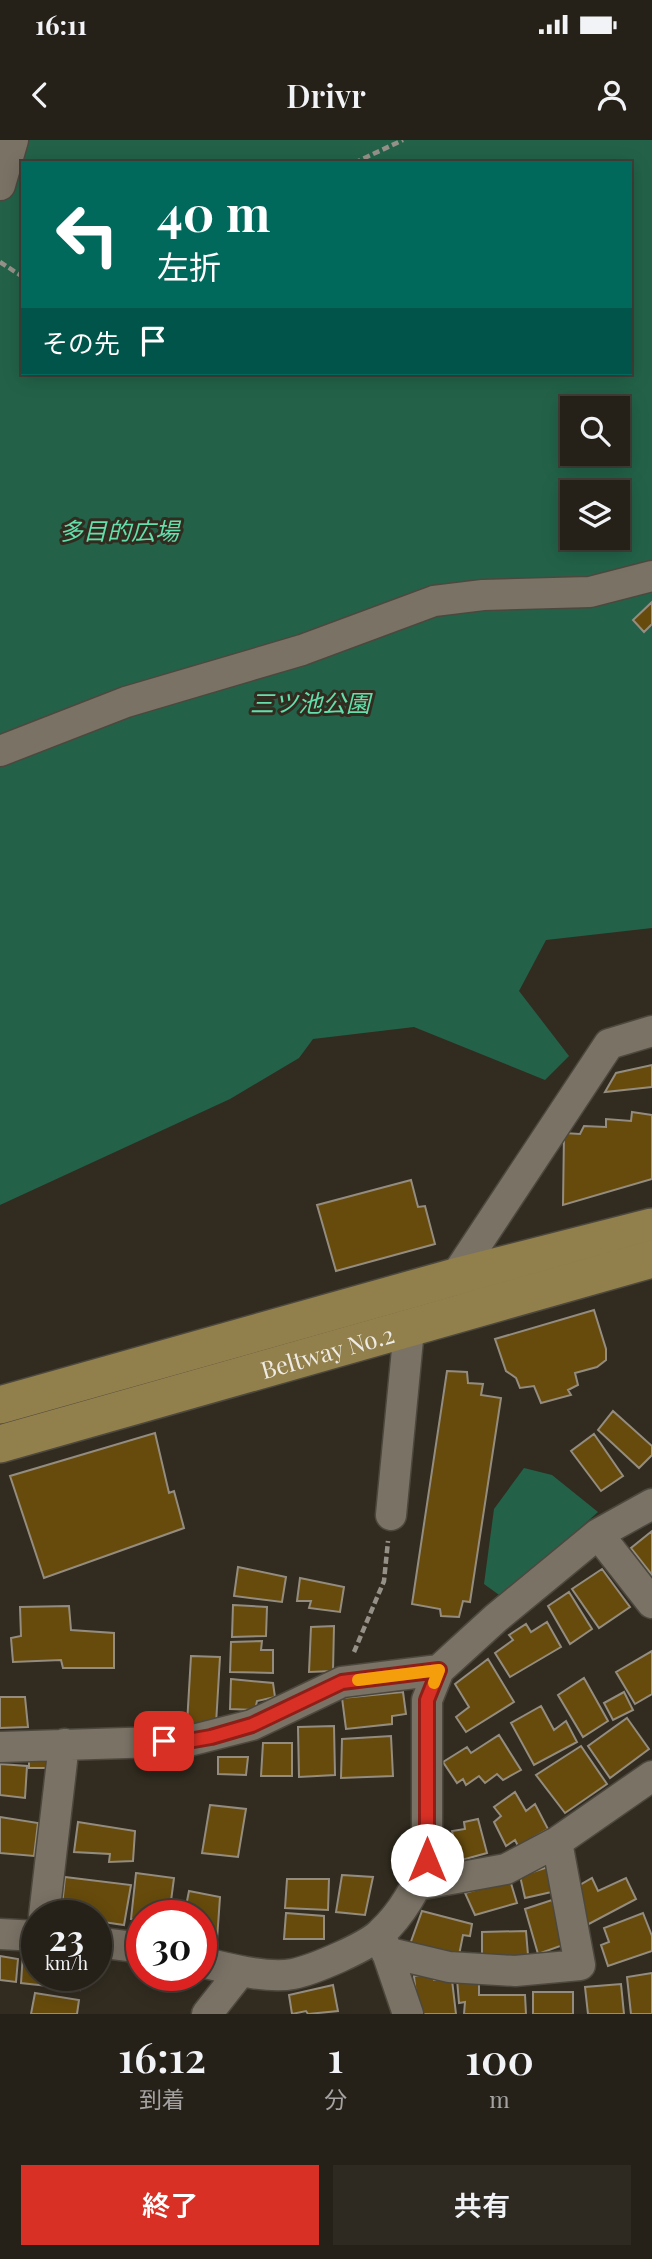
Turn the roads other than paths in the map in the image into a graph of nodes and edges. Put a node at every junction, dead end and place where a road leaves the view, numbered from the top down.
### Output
1 (13, 140) edge
2 (0, 185) edge
3 (652, 576) edge
4 (0, 751) edge
5 (652, 1031) edge
6 (652, 1227) edge
7 (652, 1259) edge
8 (455, 1277) junction
9 (409, 1329) junction
10 (0, 1405) edge
11 (0, 1444) edge
12 (652, 1504) edge
13 (391, 1515) road end
14 (598, 1534) junction
15 (652, 1603) edge
16 (439, 1670) junction
17 (64, 1744) junction
18 (0, 1747) edge
19 (652, 1776) edge
20 (557, 1842) junction
21 (418, 1885) junction
22 (46, 1900) edge
23 (0, 1934) edge
24 (21, 1935) edge
25 (383, 1943) junction
26 (217, 1966) edge
27 (240, 1972) junction
28 (207, 2014) edge
29 (408, 2014) edge

1 - 2 street
3 - 4 street
5 - 8 street
6 - 8 main road, Beltway No.2
7 - 9 main road, Beltway No.2
8 - 10 main road, Beltway No.2
9 - 11 main road, Beltway No.2
9 - 13 street
12 - 14 street
14 - 15 street
14 - 16 street
16 - 17 street
16 - 21 street
17 - 18 street
17 - 22 street
19 - 20 street
20 - 21 street
20 - 25 street
21 - 25 street
23 - 24 street
25 - 27 street
25 - 29 street
26 - 27 street
27 - 28 street

